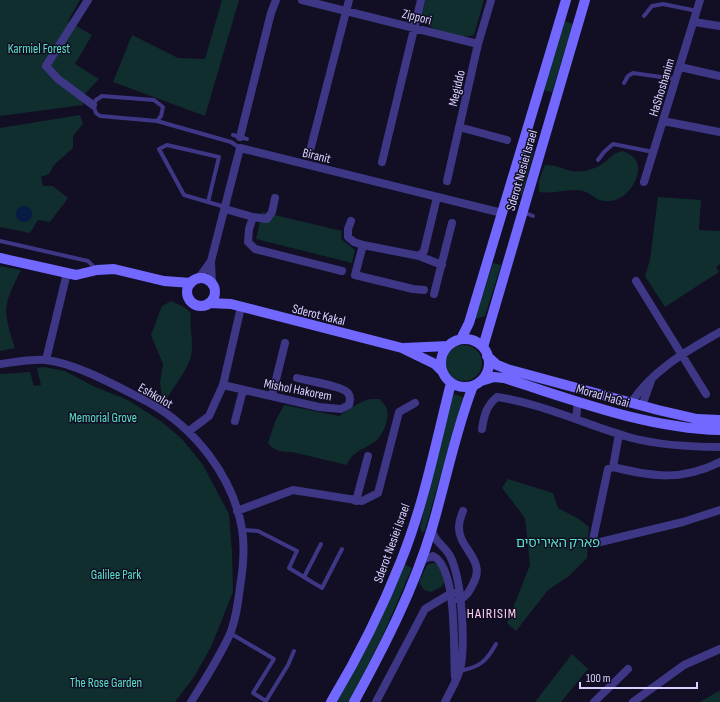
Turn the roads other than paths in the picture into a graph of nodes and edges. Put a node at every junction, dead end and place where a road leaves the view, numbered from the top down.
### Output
1 (88, 0) edge
2 (276, 0) edge
3 (302, 0) edge
4 (349, 0) edge
5 (421, 0) edge
6 (491, 0) edge
7 (566, 0) edge
8 (585, 0) edge
9 (700, 0) edge
10 (346, 11) junction
11 (697, 11) junction
12 (644, 16) dead end
13 (694, 22) junction
14 (720, 26) edge
15 (414, 28) junction
16 (478, 44) junction
17 (680, 67) junction
18 (720, 76) edge
19 (676, 79) junction
20 (624, 83) dead end
21 (93, 105) junction
22 (157, 121) junction
23 (663, 122) junction
24 (459, 127) junction
25 (720, 132) edge
26 (240, 137) dead end
27 (507, 140) dead end
28 (311, 147) dead end
29 (240, 148) junction
30 (653, 152) junction
31 (598, 160) dead end
32 (382, 162) dead end
33 (447, 181) dead end
34 (644, 182) dead end
35 (437, 197) junction
36 (275, 198) dead end
37 (208, 202) junction
38 (225, 208) junction
39 (522, 212) junction
40 (502, 213) junction
41 (533, 216) dead end
42 (253, 217) junction
43 (350, 221) dead end
44 (452, 223) dead end
45 (0, 241) edge
46 (363, 245) junction
47 (419, 256) junction
48 (0, 258) edge
49 (211, 261) junction
50 (442, 265) junction
51 (97, 270) junction
52 (342, 271) dead end
53 (68, 273) junction
54 (164, 280) junction
55 (194, 281) junction
56 (636, 281) dead end
57 (213, 287) junction
58 (424, 290) dead end
59 (434, 294) dead end
60 (187, 296) junction
61 (209, 303) junction
62 (236, 305) junction
63 (720, 332) edge
64 (461, 339) junction
65 (285, 343) dead end
66 (448, 346) junction
67 (402, 348) junction
68 (485, 352) junction
69 (681, 355) junction
70 (46, 360) junction
71 (0, 364) edge
72 (442, 370) junction
73 (297, 378) dead end
74 (652, 378) junction
75 (451, 383) junction
76 (477, 383) junction
77 (223, 385) junction
78 (243, 390) junction
79 (706, 394) dead end
80 (272, 396) junction
81 (578, 401) junction
82 (415, 403) dead end
83 (631, 403) junction
84 (642, 406) junction
85 (630, 416) junction
86 (576, 419) junction
87 (720, 420) edge
88 (234, 421) dead end
89 (482, 430) dead end
90 (720, 430) edge
91 (189, 431) junction
92 (619, 434) junction
93 (720, 447) edge
94 (368, 456) dead end
95 (720, 462) edge
96 (614, 467) junction
97 (356, 501) junction
98 (720, 510) edge
99 (237, 511) junction
100 (462, 511) dead end
101 (432, 529) junction
102 (242, 530) junction
103 (321, 544) dead end
104 (342, 549) dead end
105 (417, 568) junction
106 (304, 577) junction
107 (456, 595) junction
108 (230, 633) junction
109 (496, 644) dead end
110 (720, 649) edge
111 (294, 651) dead end
112 (628, 669) dead end
113 (459, 671) junction
114 (456, 679) junction
115 (191, 702) edge
116 (332, 702) edge
117 (354, 702) edge
118 (376, 702) edge
119 (445, 702) edge
120 (594, 702) edge
121 (633, 702) edge

1 - 21 street
2 - 26 street
3 - 10 street, Zippori
4 - 10 street
5 - 15 street
6 - 16 street, Megiddo
7 - 40 main road, Sderot Nesiei Israel
8 - 39 main road, Sderot Nesiei Israel
9 - 11 street, HaShoshanim
10 - 15 street, Zippori
10 - 28 street
11 - 12 lane
11 - 13 street, HaShoshanim
13 - 14 street
13 - 17 street, HaShoshanim
15 - 16 street, Zippori
15 - 32 street
16 - 24 street, Megiddo
17 - 18 street
17 - 19 street, HaShoshanim
19 - 20 lane
19 - 23 street, HaShoshanim
21 - 22 lane
21 - 22 lane
22 - 29 lane
23 - 25 street
23 - 30 street, HaShoshanim
24 - 27 street
24 - 33 street, Megiddo
29 - 35 street, Biranit
29 - 38 street
30 - 31 lane
30 - 34 street, HaShoshanim
35 - 40 street, Biranit
35 - 47 street
36 - 42 street
37 - 37 lane
37 - 38 lane
38 - 42 street
38 - 49 street
39 - 41 lane
39 - 68 main road, Sderot Nesiei Israel
40 - 64 main road, Sderot Nesiei Israel
42 - 52 street
43 - 46 street
44 - 50 street
45 - 51 lane
46 - 47 street
46 - 58 street
47 - 50 street
48 - 53 main road
49 - 55 street
49 - 57 street
50 - 59 street
51 - 53 main road
51 - 54 main road
53 - 70 street
54 - 55 main road
54 - 60 main road
55 - 57 main road
55 - 60 main road
56 - 69 street
57 - 61 main road
57 - 62 main road
60 - 61 main road
61 - 62 main road, Sderot Kakal
62 - 67 main road, Sderot Kakal
62 - 77 street
63 - 69 street
64 - 66 main road
64 - 68 main road
65 - 80 street
66 - 67 main road
66 - 72 main road
67 - 72 main road
68 - 76 main road
68 - 83 main road, Morad HaGai
69 - 74 street
69 - 79 street
70 - 71 street, Eshkolot
70 - 91 street, Eshkolot
72 - 75 main road
73 - 80 street, Mishol Hakorem
74 - 83 street
74 - 84 street
75 - 76 main road
75 - 116 main road, Sderot Nesiei Israel
76 - 81 main road, Morad HaGai
76 - 101 main road
77 - 78 street, Mishol Hakorem
77 - 91 street
78 - 80 street, Mishol Hakorem
78 - 88 street
81 - 85 main road, Morad HaGai
81 - 86 street
82 - 97 street
83 - 84 main road, Morad HaGai
83 - 85 main road
84 - 85 main road
84 - 87 main road, Morad HaGai
85 - 90 main road, Morad HaGai
86 - 89 street
86 - 92 street
91 - 99 street, Eshkolot
92 - 93 street
92 - 96 street
94 - 97 street
95 - 96 street
96 - 98 street
97 - 99 street
99 - 102 street, Eshkolot
100 - 107 street
101 - 105 main road
101 - 107 street
102 - 106 lane
102 - 108 street, Eshkolot
103 - 106 lane
104 - 106 lane
105 - 107 street
105 - 117 main road
107 - 113 street
107 - 114 street
107 - 118 street
108 - 111 lane
108 - 115 street, Eshkolot
109 - 113 lane
110 - 121 street
112 - 120 street
113 - 114 street
114 - 119 street

